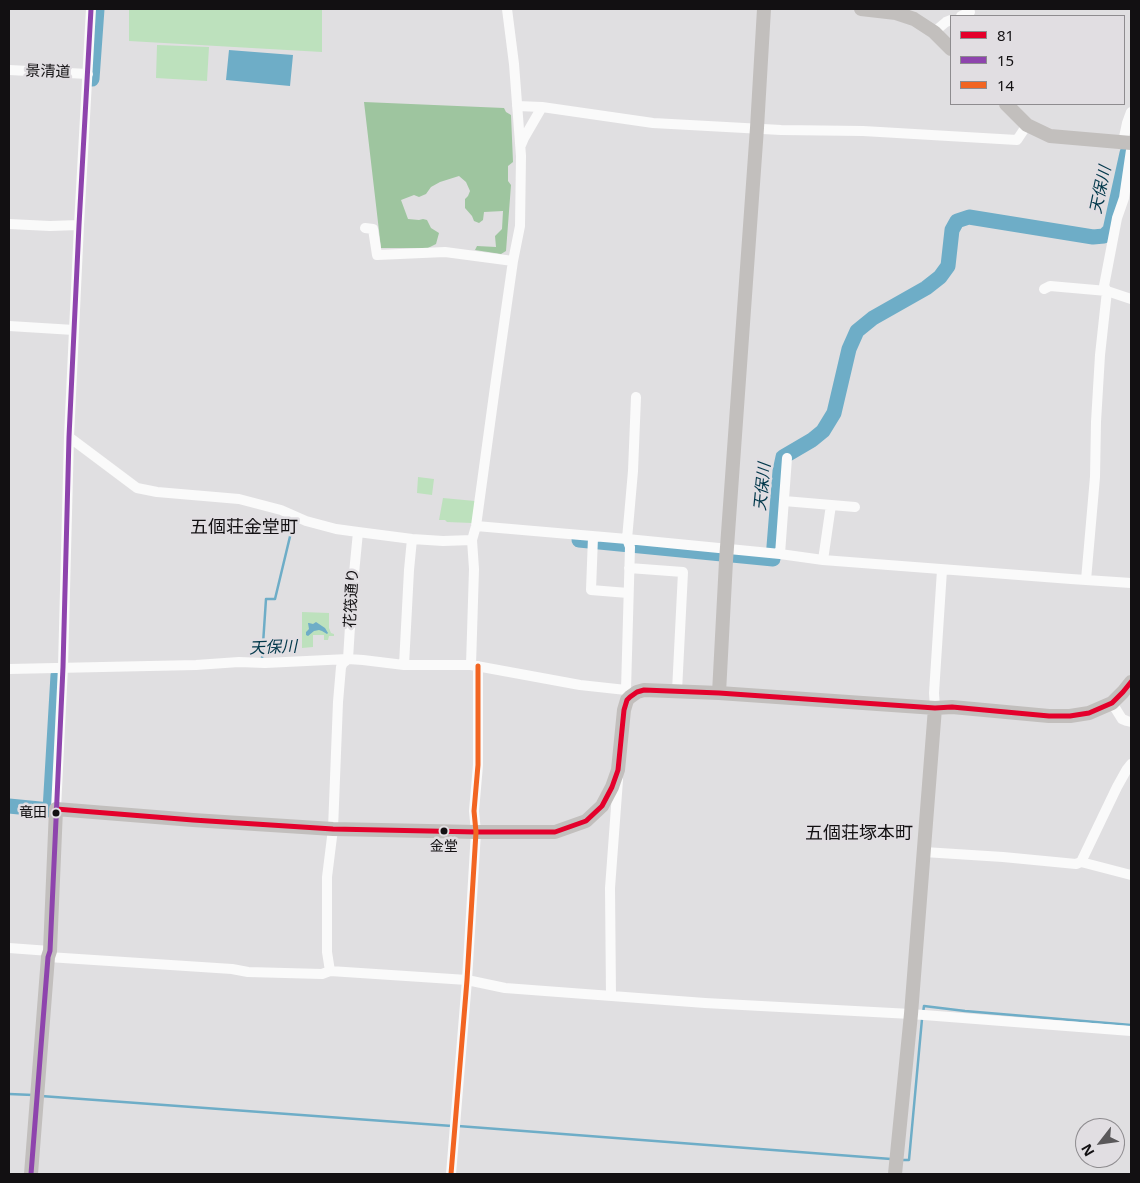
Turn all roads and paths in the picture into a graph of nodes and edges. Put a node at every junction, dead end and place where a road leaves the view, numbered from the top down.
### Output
1 (91, 9) edge
2 (507, 9) edge
3 (764, 9) edge
4 (861, 9) edge
5 (950, 20) edge
6 (934, 32) junction
7 (950, 48) edge
8 (9, 70) edge
9 (88, 74) junction
10 (1007, 105) edge
11 (518, 106) junction
12 (542, 106) junction
13 (1131, 112) edge
14 (1028, 125) junction
15 (757, 128) junction
16 (1128, 145) edge
17 (520, 146) junction
18 (9, 224) edge
19 (79, 225) junction
20 (365, 228) dead end
21 (513, 261) junction
22 (1044, 289) dead end
23 (1107, 292) junction
24 (1131, 299) edge
25 (9, 326) edge
26 (74, 330) junction
27 (636, 398) dead end
28 (69, 437) junction
29 (787, 458) dead end
30 (784, 500) junction
31 (832, 505) junction
32 (855, 507) dead end
33 (476, 526) junction
34 (358, 534) junction
35 (472, 540) junction
36 (593, 540) junction
37 (412, 541) junction
38 (629, 543) junction
39 (727, 553) junction
40 (776, 554) junction
41 (824, 560) junction
42 (629, 568) junction
43 (942, 570) junction
44 (1086, 580) junction
45 (1131, 583) edge
46 (628, 593) junction
47 (344, 663) junction
48 (404, 665) junction
49 (475, 666) junction
50 (62, 667) junction
51 (9, 669) edge
52 (1131, 682) edge
53 (677, 691) junction
54 (720, 692) junction
55 (628, 694) junction
56 (1112, 703) junction
57 (935, 708) junction
58 (1131, 722) edge
59 (1131, 764) edge
60 (618, 770) junction
61 (56, 809) junction
62 (333, 829) junction
63 (476, 832) junction
64 (924, 852) junction
65 (1080, 862) junction
66 (1131, 875) edge
67 (9, 948) edge
68 (49, 954) junction
69 (330, 972) junction
70 (468, 980) junction
71 (611, 996) junction
72 (919, 1015) junction
73 (1131, 1031) edge
74 (896, 1165) edge
75 (31, 1174) edge
76 (452, 1174) edge

1 - 9 street
2 - 11 street
3 - 15 main road
4 - 6 main road
5 - 6 street
6 - 7 main road
8 - 9 street, 景清道
9 - 19 street
10 - 14 main road
11 - 12 street
11 - 17 street
12 - 15 street
12 - 17 street
13 - 16 street
14 - 15 street
14 - 16 main road
15 - 39 main road
16 - 23 street
17 - 21 street
18 - 19 street
19 - 26 street
20 - 21 street
21 - 33 street
22 - 23 street
23 - 24 street
23 - 44 street
25 - 26 street
26 - 28 street
27 - 38 street
28 - 34 street
28 - 50 street
29 - 30 street
30 - 31 street
30 - 40 street
31 - 32 street
31 - 41 street
33 - 35 street
33 - 36 street
34 - 37 street
34 - 47 street, 花筏通り
35 - 37 street
35 - 49 street
36 - 38 street
36 - 46 street
37 - 48 street
38 - 39 street
38 - 42 street
39 - 40 street
39 - 54 main road
40 - 41 street
41 - 43 street
42 - 46 street
42 - 53 street
43 - 44 street
43 - 57 street
44 - 45 street
46 - 55 street
47 - 48 street
47 - 50 street
47 - 62 street, 花筏通り
48 - 49 street
49 - 55 street
49 - 63 street
50 - 51 street
50 - 61 street
52 - 56 main road
53 - 54 main road
53 - 55 main road
54 - 57 main road
55 - 60 main road
56 - 57 main road
56 - 58 street
57 - 64 main road
59 - 65 street
60 - 63 main road
60 - 71 street
61 - 62 main road
61 - 68 main road
62 - 63 main road
62 - 69 street, 花筏通り
63 - 70 street
64 - 65 street
64 - 72 main road
65 - 66 street
67 - 68 street
68 - 69 street
68 - 75 main road
69 - 70 street
70 - 71 street
70 - 76 street
71 - 72 street
72 - 73 street
72 - 74 main road

